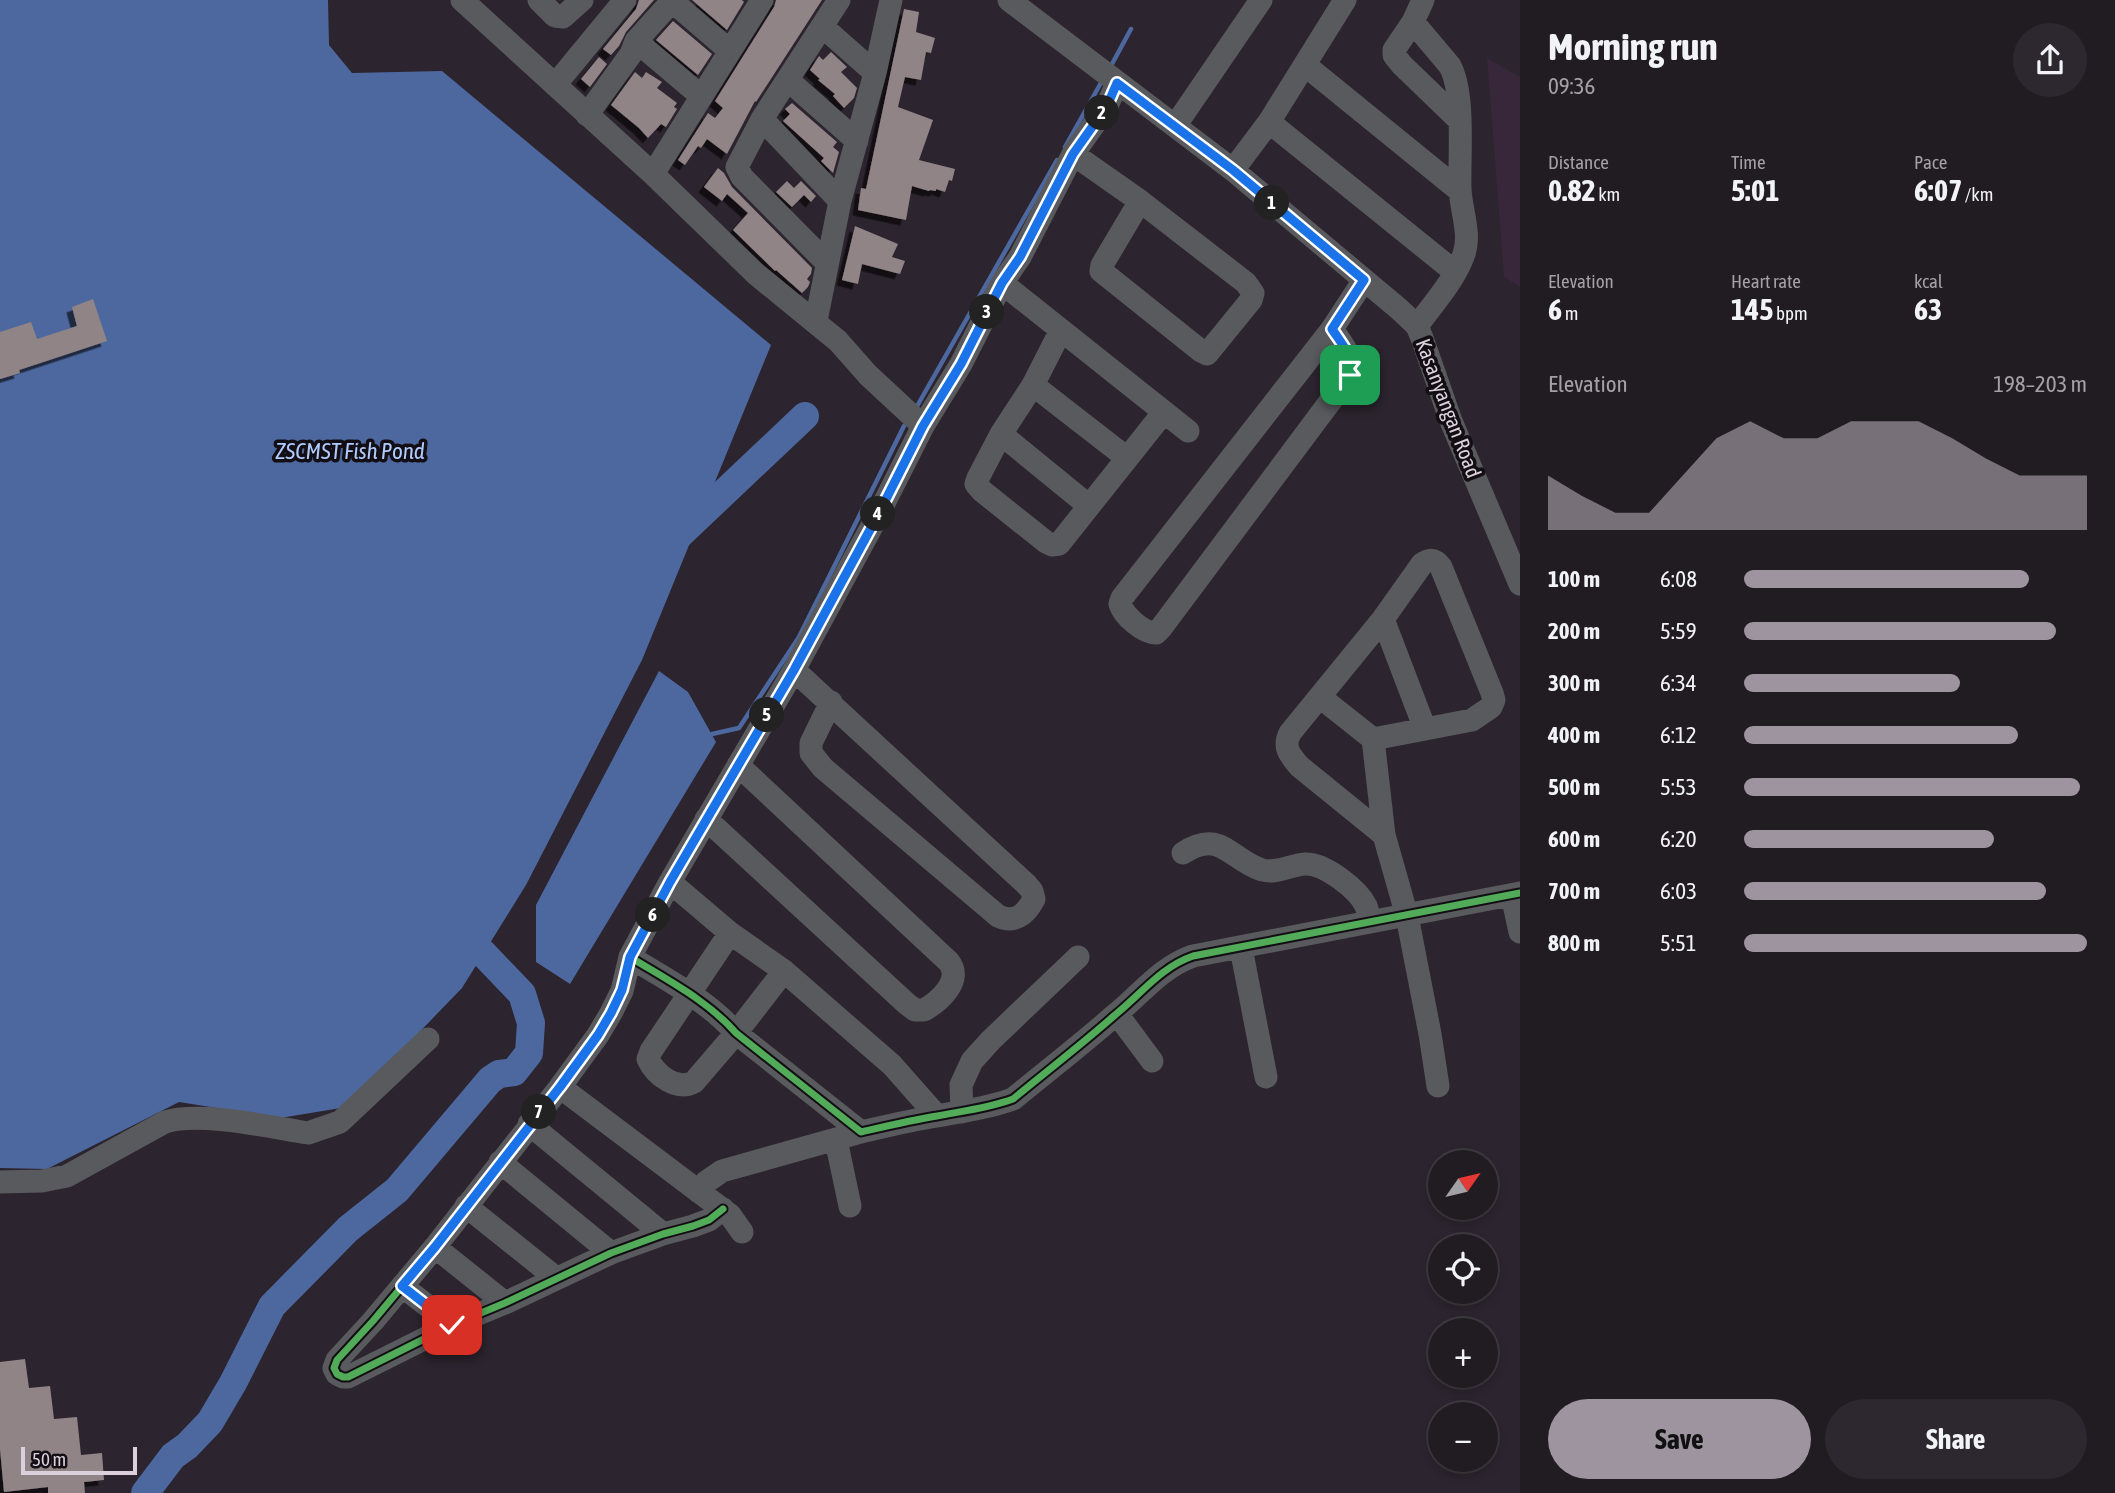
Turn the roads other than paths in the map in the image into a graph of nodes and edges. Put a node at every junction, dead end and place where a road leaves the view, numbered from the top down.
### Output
1 (462, 0) edge
2 (539, 0) edge
3 (582, 0) edge
4 (625, 0) edge
5 (762, 0) edge
6 (839, 0) edge
7 (891, 0) edge
8 (1009, 0) edge
9 (1261, 0) edge
10 (1345, 0) edge
11 (1423, 0) edge
12 (673, 1) edge
13 (1413, 22) junction
14 (823, 27) junction
15 (636, 41) junction
16 (730, 51) junction
17 (1305, 65) junction
18 (875, 73) junction
19 (788, 80) junction
20 (1117, 83) junction
21 (555, 85) junction
22 (701, 96) junction
23 (587, 115) junction
24 (762, 120) junction
25 (1460, 121) junction
26 (1269, 122) junction
27 (1175, 126) junction
28 (857, 141) junction
29 (1073, 154) junction
30 (1233, 170) junction
31 (653, 174) junction
32 (1460, 191) junction
33 (840, 201) junction
34 (1140, 201) junction
35 (826, 262) junction
36 (1455, 272) junction
37 (1364, 280) junction
38 (1002, 283) junction
39 (816, 321) junction
40 (1417, 326) junction
41 (1332, 329) junction
42 (1061, 330) junction
43 (1033, 385) junction
44 (1164, 412) junction
45 (923, 426) junction
46 (1188, 431) dead end
47 (1001, 434) junction
48 (1127, 458) junction
49 (1089, 506) junction
50 (1520, 584) edge
51 (1383, 619) junction
52 (794, 670) junction
53 (1320, 697) junction
54 (831, 702) junction
55 (1425, 729) junction
56 (1373, 739) junction
57 (738, 765) junction
58 (706, 819) junction
59 (1384, 835) junction
60 (1183, 853) dead end
61 (670, 882) junction
62 (1516, 894) edge
63 (1407, 916) junction
64 (1370, 922) junction
65 (1520, 932) edge
66 (730, 933) junction
67 (1241, 948) junction
68 (630, 957) junction
69 (1079, 957) dead end
70 (784, 971) junction
71 (691, 994) junction
72 (1117, 1014) junction
73 (736, 1033) junction
74 (428, 1039) dead end
75 (1152, 1061) dead end
76 (1266, 1077) dead end
77 (1438, 1086) dead end
78 (560, 1087) junction
79 (962, 1112) junction
80 (937, 1116) junction
81 (529, 1124) junction
82 (862, 1132) junction
83 (836, 1140) junction
84 (500, 1163) junction
85 (0, 1182) edge
86 (699, 1192) junction
87 (466, 1206) junction
88 (850, 1206) dead end
89 (723, 1209) junction
90 (742, 1232) dead end
91 (663, 1234) junction
92 (435, 1247) junction
93 (611, 1254) junction
94 (556, 1278) junction
95 (402, 1286) junction
96 (505, 1303) junction
97 (373, 1321) junction
98 (452, 1325) junction
99 (403, 1350) junction

1 - 21 street
2 - 3 street
4 - 21 street
5 - 16 street
6 - 14 street
7 - 18 street
8 - 20 street, Kasanyangan Road
9 - 27 street
10 - 17 street
11 - 13 street
12 - 15 street
12 - 16 street
13 - 25 street
13 - 25 street
14 - 18 street
14 - 19 street
15 - 22 street
15 - 23 street
16 - 22 street
17 - 26 street
17 - 32 street
18 - 28 street
19 - 24 street
19 - 28 street
20 - 27 street, Kasanyangan Road
20 - 29 street
21 - 23 street
22 - 31 street
23 - 31 street
24 - 33 street
24 - 35 street
25 - 32 street
26 - 30 street
26 - 36 street
27 - 30 street, Kasanyangan Road
28 - 33 street
29 - 34 street
29 - 38 street
30 - 37 street, Kasanyangan Road
31 - 39 street
32 - 36 street
33 - 35 street
34 - 34 street
35 - 39 street
36 - 40 street
37 - 40 street, Kasanyangan Road
37 - 41 street
38 - 42 street
38 - 45 street
39 - 45 street
40 - 50 street, Kasanyangan Road
41 - 41 street
42 - 43 street
42 - 44 street
43 - 47 street
43 - 48 street
44 - 46 street
44 - 48 street
45 - 52 street
47 - 49 street
47 - 49 street
48 - 49 street
51 - 53 street
51 - 55 street
51 - 55 street
52 - 54 street
52 - 57 street
53 - 56 street
53 - 59 street
54 - 54 street
55 - 56 street
56 - 59 street
57 - 58 street
57 - 58 street
58 - 61 street
59 - 63 street
60 - 64 street
61 - 66 street
61 - 68 street
62 - 63 street
62 - 65 street
63 - 64 street
63 - 77 street
64 - 67 street
66 - 70 street
66 - 71 street
67 - 72 street
67 - 76 street
68 - 71 street
68 - 78 street
69 - 79 street
70 - 73 street
70 - 80 street
71 - 73 street
71 - 73 street
72 - 75 street
72 - 79 street
73 - 82 street
74 - 85 street
78 - 81 street
78 - 86 street
79 - 80 street
80 - 82 street
81 - 84 street
81 - 91 street
82 - 83 street
83 - 86 street
83 - 88 street
84 - 87 street
84 - 93 street
86 - 89 street
87 - 92 street
87 - 94 street
89 - 90 street
89 - 91 street
91 - 93 street
92 - 95 street
92 - 96 street
93 - 94 street
94 - 96 street
95 - 97 street
95 - 98 street
96 - 98 street
97 - 99 street
97 - 99 street
98 - 99 street

